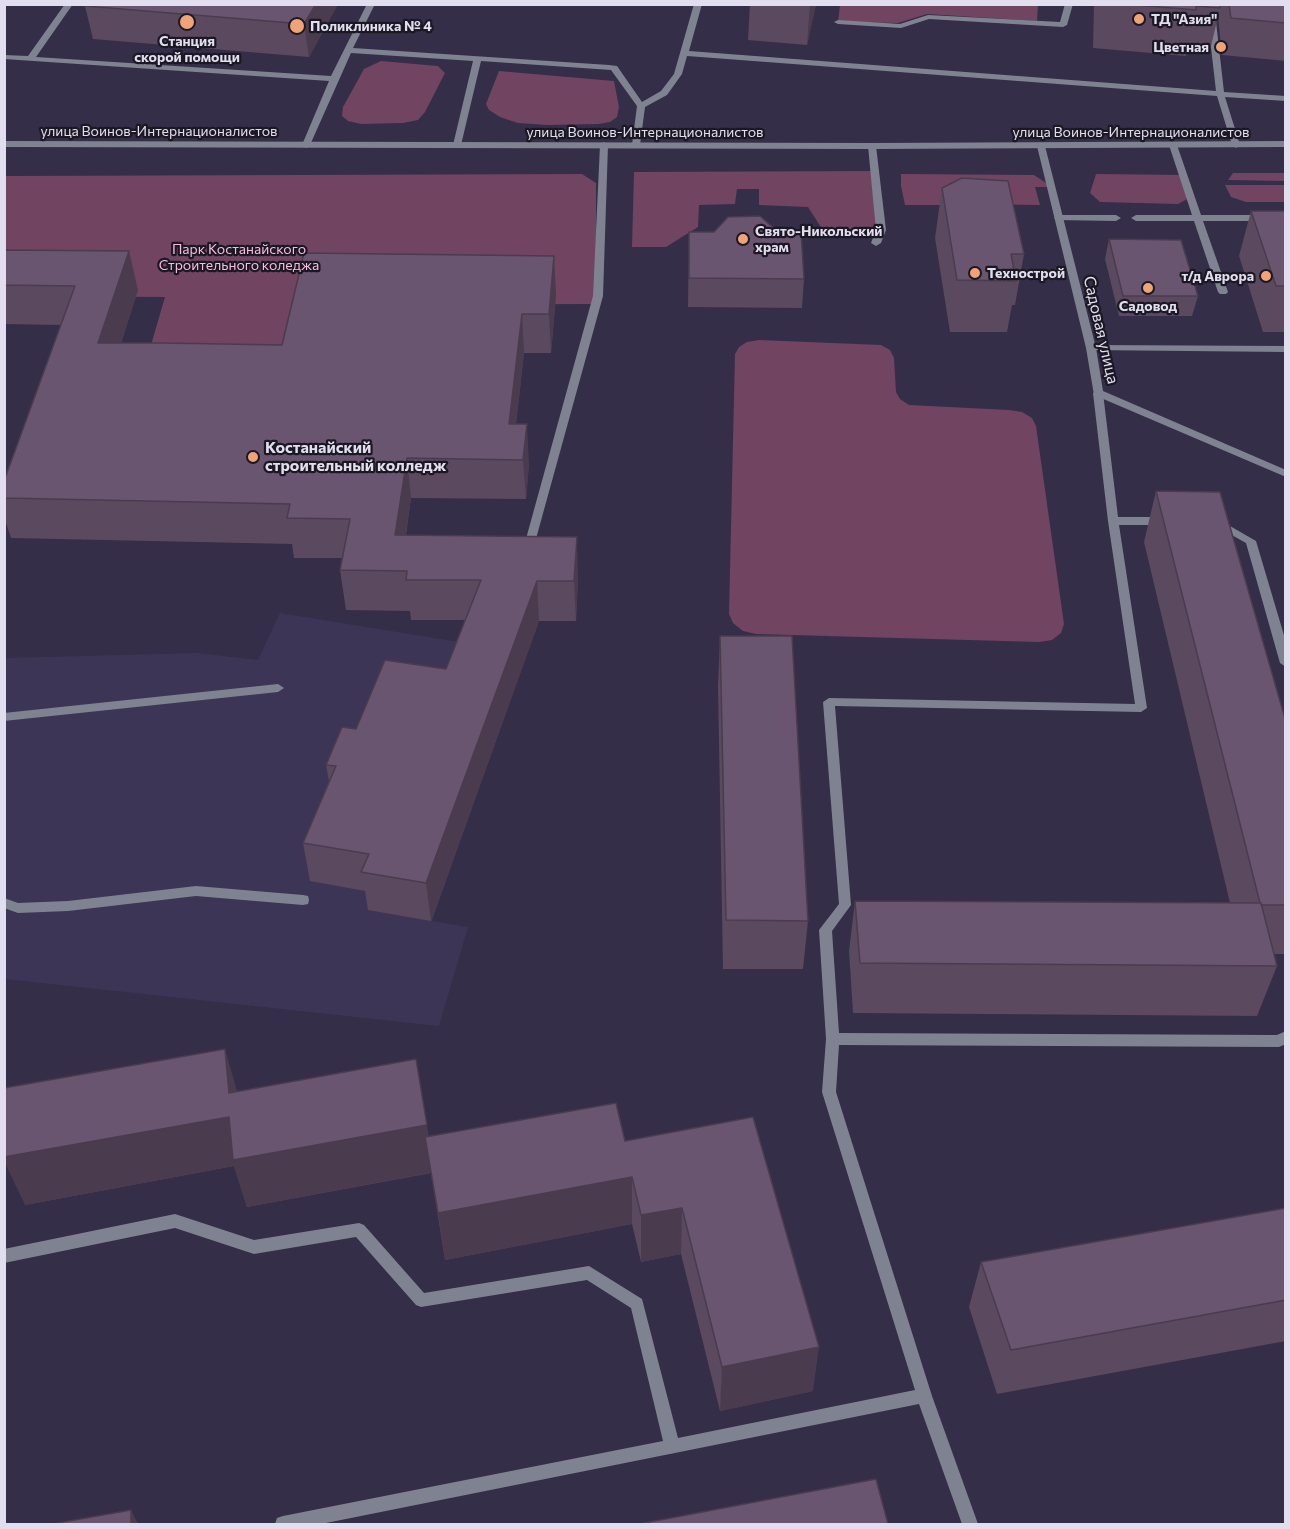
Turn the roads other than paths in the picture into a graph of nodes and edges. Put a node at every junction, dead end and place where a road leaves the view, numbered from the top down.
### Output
1 (69, 4) edge
2 (370, 4) edge
3 (698, 4) edge
4 (1069, 4) edge
5 (1210, 4) edge
6 (838, 21) dead end
7 (348, 50) junction
8 (684, 54) junction
9 (4, 57) edge
10 (30, 59) junction
11 (477, 59) junction
12 (334, 79) junction
13 (1220, 94) junction
14 (1286, 99) edge
15 (641, 106) junction
16 (4, 144) edge
17 (1286, 144) edge
18 (306, 145) junction
19 (457, 145) junction
20 (604, 145) junction
21 (636, 145) junction
22 (1173, 145) junction
23 (1236, 145) junction
24 (872, 146) junction
25 (1041, 146) junction
26 (1059, 218) junction
27 (1116, 218) dead end
28 (1136, 218) dead end
29 (1198, 218) junction
30 (1286, 218) edge
31 (876, 243) dead end
32 (1222, 292) dead end
33 (1091, 348) junction
34 (1286, 349) edge
35 (1098, 393) junction
36 (1286, 474) edge
37 (1113, 521) junction
38 (1170, 521) edge
39 (1204, 521) edge
40 (529, 546) edge
41 (1286, 663) edge
42 (278, 688) dead end
43 (4, 717) edge
44 (303, 900) dead end
45 (4, 903) edge
46 (1286, 1036) edge
47 (832, 1039) junction
48 (4, 1256) edge
49 (924, 1396) junction
50 (672, 1447) junction
51 (283, 1524) edge
52 (970, 1524) edge

1 - 10 street
2 - 7 street
3 - 8 street
4 - 6 street
5 - 13 street
7 - 11 street
7 - 12 street
8 - 13 street
8 - 15 street
9 - 10 street
10 - 12 street
11 - 15 street
11 - 19 street
12 - 18 street
13 - 14 street
13 - 23 street
15 - 21 street
16 - 18 street, улица Воинов-Интернационалистов
17 - 23 street, улица Воинов-Интернационалистов
18 - 19 street, улица Воинов-Интернационалистов
19 - 20 street, улица Воинов-Интернационалистов
20 - 21 street, улица Воинов-Интернационалистов
20 - 40 street
21 - 24 street, улица Воинов-Интернационалистов
22 - 23 street, улица Воинов-Интернационалистов
22 - 25 street, улица Воинов-Интернационалистов
22 - 29 street
24 - 25 street, улица Воинов-Интернационалистов
24 - 31 street
25 - 26 street, Садовая улица
26 - 27 street
26 - 33 street, Садовая улица
28 - 29 street
29 - 30 street
29 - 32 street
33 - 34 street
33 - 35 street, Садовая улица
35 - 36 street, Садовая улица
35 - 37 street
37 - 38 street
37 - 47 street
39 - 41 street
42 - 43 street
44 - 45 street
46 - 47 street
47 - 49 street
48 - 50 street
49 - 50 street
49 - 52 street
50 - 51 street

